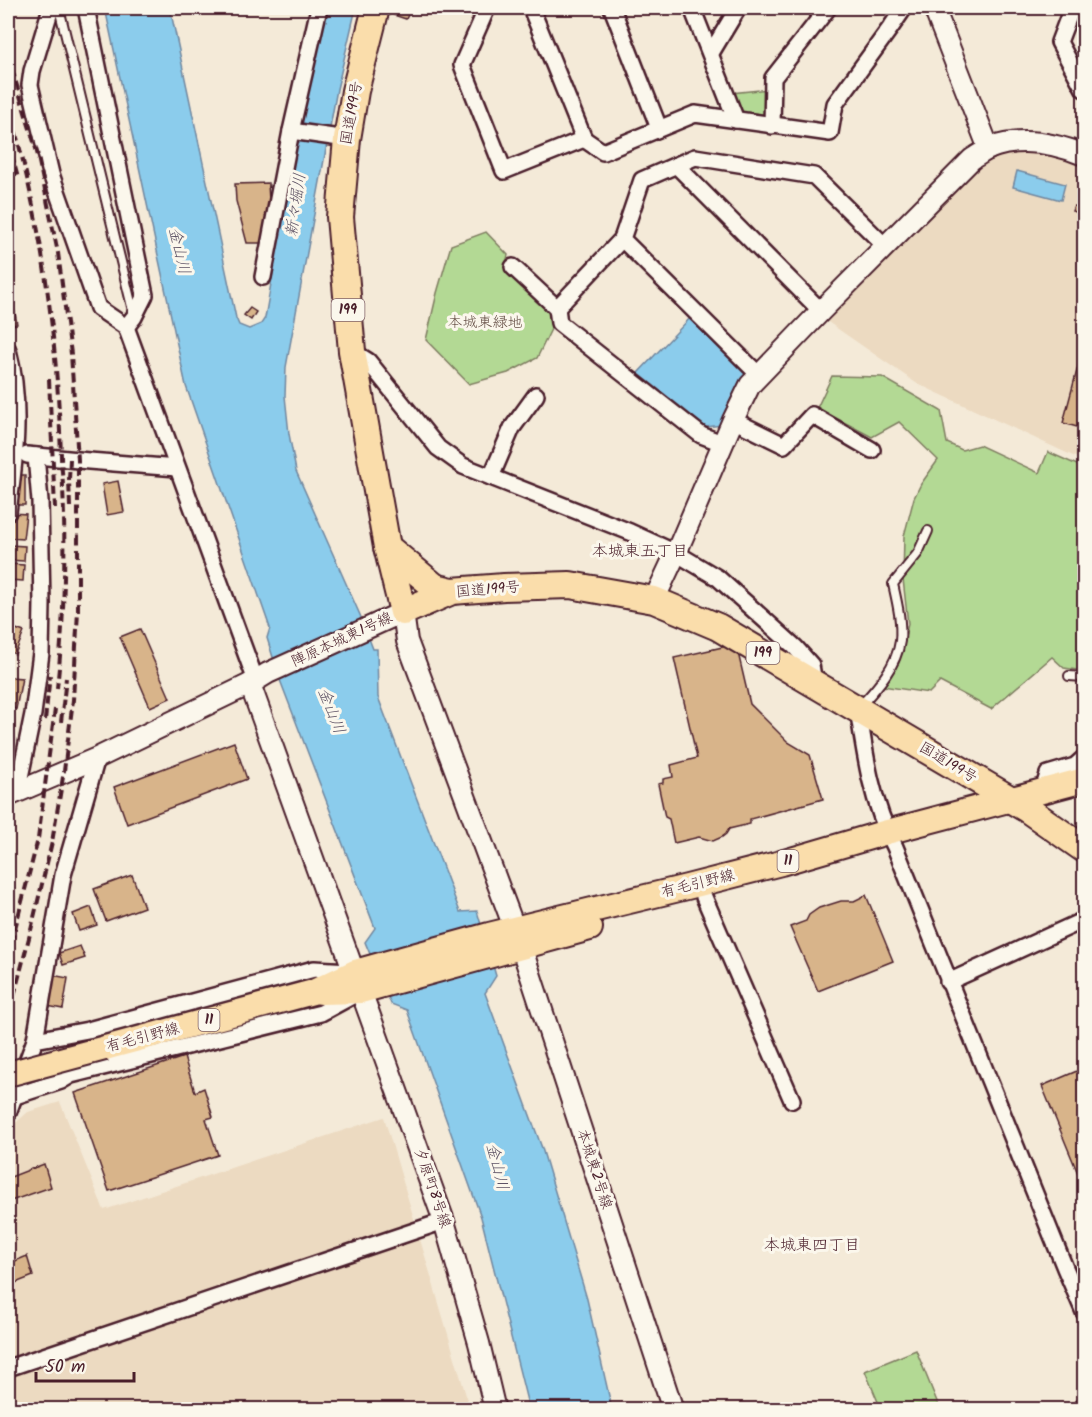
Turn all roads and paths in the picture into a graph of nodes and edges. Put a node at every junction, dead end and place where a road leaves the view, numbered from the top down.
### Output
1 (51, 8) edge
2 (59, 8) edge
3 (87, 8) edge
4 (319, 8) edge
5 (376, 8) edge
6 (488, 8) edge
7 (531, 8) edge
8 (612, 8) edge
9 (692, 8) edge
10 (738, 8) edge
11 (828, 8) edge
12 (904, 8) edge
13 (934, 8) edge
14 (1077, 8) edge
15 (711, 53) junction
16 (1084, 89) edge
17 (736, 120) junction
18 (772, 126) junction
19 (659, 128) junction
20 (291, 131) junction
21 (339, 138) junction
22 (584, 139) junction
23 (989, 149) junction
24 (1084, 155) edge
25 (677, 166) junction
26 (622, 239) junction
27 (885, 246) junction
28 (513, 267) dead end
29 (263, 277) dead end
30 (557, 308) junction
31 (821, 310) junction
32 (130, 322) junction
33 (8, 350) edge
34 (352, 351) junction
35 (10, 371) edge
36 (759, 375) junction
37 (536, 395) dead end
38 (732, 420) junction
39 (722, 443) junction
40 (872, 450) dead end
41 (12, 453) edge
42 (36, 456) junction
43 (177, 468) junction
44 (491, 477) junction
45 (8, 512) edge
46 (928, 531) dead end
47 (387, 547) junction
48 (676, 553) junction
49 (452, 591) junction
50 (654, 600) junction
51 (403, 612) junction
52 (1069, 676) dead end
53 (1084, 677) edge
54 (258, 679) junction
55 (814, 683) junction
56 (858, 708) junction
57 (98, 758) junction
58 (1084, 758) edge
59 (1084, 780) edge
60 (12, 794) edge
61 (1084, 795) edge
62 (1026, 800) junction
63 (891, 840) junction
64 (1084, 849) edge
65 (704, 897) junction
66 (1084, 920) edge
67 (518, 938) junction
68 (364, 980) junction
69 (948, 982) junction
70 (35, 1040) junction
71 (11, 1085) edge
72 (792, 1100) dead end
73 (8, 1113) edge
74 (444, 1221) junction
75 (1084, 1311) edge
76 (8, 1368) edge
77 (1084, 1406) edge
78 (495, 1410) edge
79 (673, 1410) edge
80 (1080, 1410) edge

1 - 32 street
2 - 32 lane
3 - 32 street
4 - 20 street
5 - 21 highway, 国道199号 / 199
6 - 22 street
7 - 22 street
8 - 19 street
9 - 15 street
10 - 15 street
11 - 18 street
12 - 18 street
13 - 23 street
14 - 16 street
15 - 17 street
17 - 18 street
17 - 19 street
19 - 22 street
20 - 21 street
20 - 29 street
21 - 34 highway, 国道199号 / 199
23 - 24 street
23 - 27 street
25 - 26 street
25 - 27 street
25 - 31 street
26 - 30 street
26 - 36 street
27 - 31 street
28 - 30 street
30 - 39 street
31 - 36 street
32 - 43 street
33 - 35 street
34 - 44 street
34 - 47 highway, 国道199号 / 199
35 - 41 street
36 - 38 street
37 - 44 street
38 - 39 street
38 - 40 street
39 - 48 street
41 - 42 street
41 - 45 street
42 - 43 street
42 - 60 street
43 - 54 street
44 - 48 street
46 - 56 lane
47 - 49 highway, 199
47 - 51 highway, 国道199号 / 199
48 - 50 street
48 - 55 street
49 - 50 highway, 国道199号 / 199
49 - 51 highway, 国道199号 / 199
50 - 55 highway, 国道199号 / 199
51 - 54 street, 陣原本城東1号線
51 - 67 street, 陣原本城東1号線
52 - 53 lane
54 - 57 street, 陣原本城東1号線
54 - 68 street, 夕原町8号線
55 - 56 highway, 国道199号 / 199
56 - 62 highway, 国道199号 / 199
56 - 63 street
57 - 60 street, 陣原本城東1号線
57 - 70 street
58 - 62 street
59 - 62 main road, 有毛引野線 / 11
61 - 62 main road, 有毛引野線 / 11
62 - 63 main road, 有毛引野線 / 11
62 - 64 highway, 国道199号 / 199
63 - 65 main road, 有毛引野線 / 11
63 - 67 main road, 有毛引野線 / 11
63 - 69 street
65 - 67 main road, 有毛引野線 / 11
65 - 72 street
66 - 69 street
67 - 68 main road, 有毛引野線 / 11
67 - 79 street, 本城東2号線
68 - 70 street
68 - 71 main road, 有毛引野線 / 11, bridge
68 - 71 street
68 - 74 street, 夕原町8号線
69 - 75 street
70 - 71 street
71 - 73 street
74 - 76 street
74 - 78 street, 夕原町8号線
77 - 80 street

